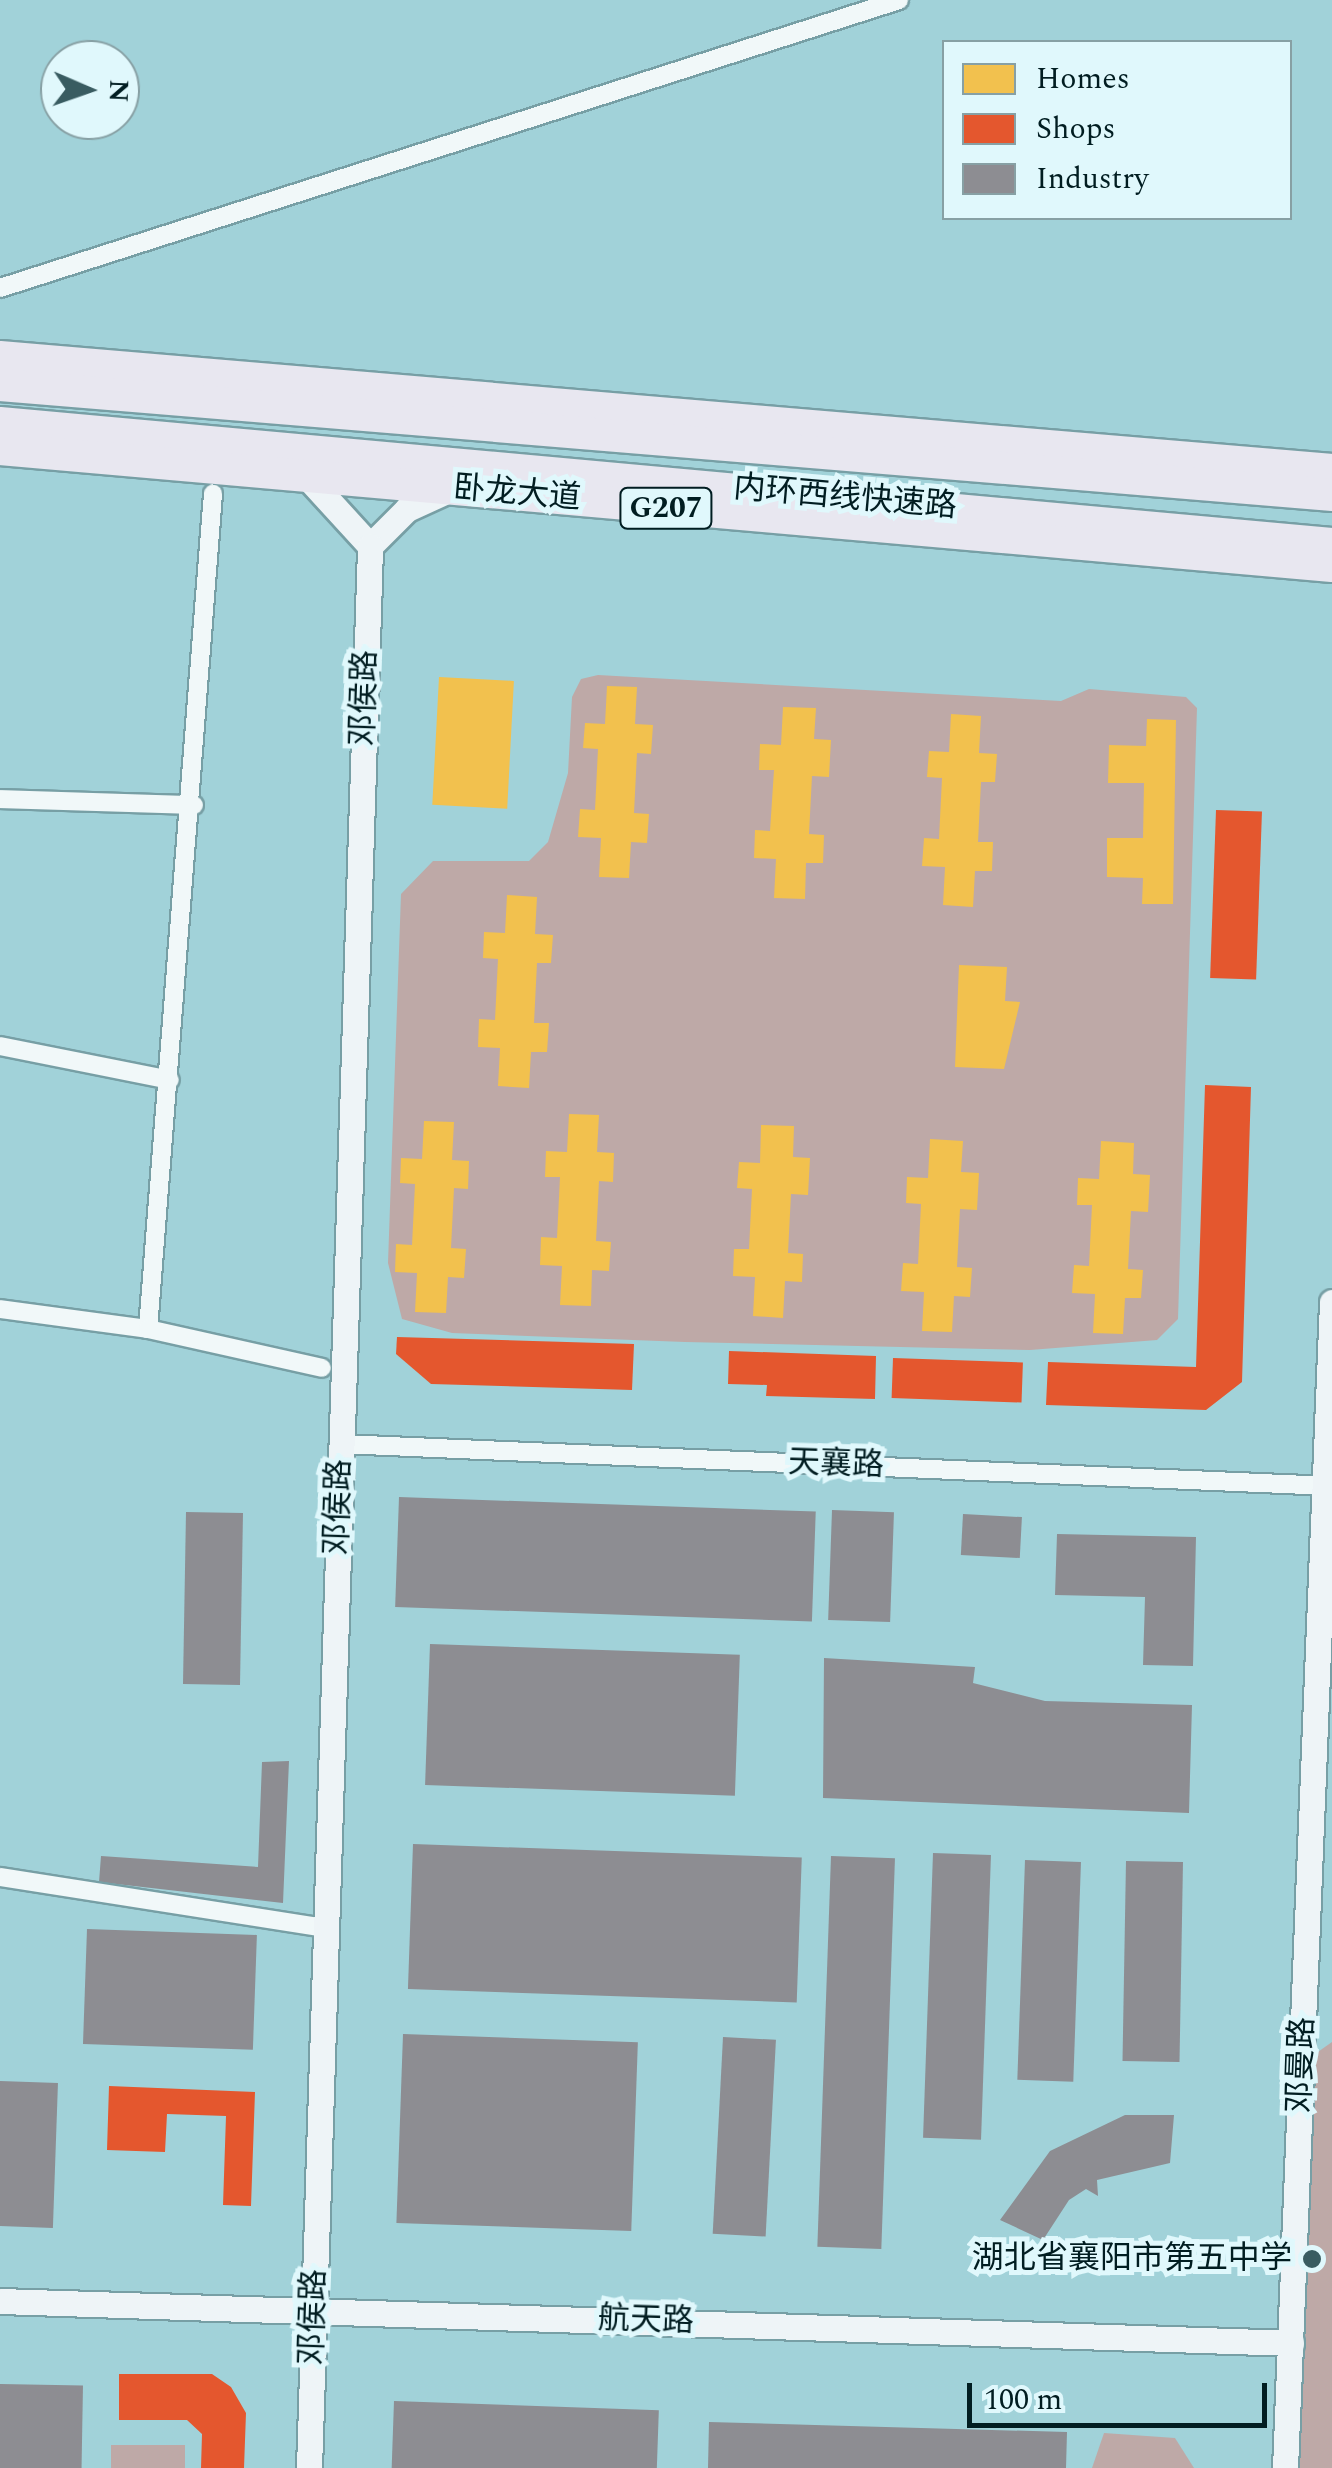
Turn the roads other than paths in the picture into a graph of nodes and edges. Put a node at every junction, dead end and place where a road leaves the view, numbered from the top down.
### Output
1 (899, 0) edge
2 (0, 288) edge
3 (0, 357) edge
4 (0, 384) edge
5 (0, 424) edge
6 (0, 450) edge
7 (1332, 470) edge
8 (308, 478) junction
9 (452, 488) junction
10 (213, 494) dead end
11 (1332, 495) edge
12 (1332, 544) edge
13 (370, 546) junction
14 (1332, 566) edge
15 (0, 800) edge
16 (194, 806) junction
17 (0, 1046) edge
18 (170, 1080) junction
19 (1332, 1302) edge
20 (0, 1309) edge
21 (148, 1329) junction
22 (322, 1368) dead end
23 (341, 1444) junction
24 (1328, 1486) edge
25 (0, 1878) edge
26 (325, 1928) junction
27 (0, 2301) edge
28 (314, 2310) junction
29 (1291, 2343) junction
30 (310, 2468) edge
31 (1285, 2468) edge

1 - 2 street
3 - 7 highway
4 - 11 highway, 内环西线快速路
5 - 12 highway, 内环西线快速路
6 - 8 highway, 卧龙大道 / G207
8 - 9 highway, 卧龙大道 / G207
8 - 13 street
9 - 13 street
9 - 14 highway, 卧龙大道 / G207
10 - 16 street
13 - 23 street, 邓侯路
15 - 16 street
16 - 18 street
17 - 18 street
18 - 21 street
19 - 24 street, 邓曼路
20 - 21 street
21 - 22 street
23 - 24 street, 天襄路
23 - 26 street, 邓侯路
24 - 29 street, 邓曼路
25 - 26 street
26 - 28 street, 邓侯路
27 - 28 street, 航天路
28 - 29 street, 航天路
28 - 30 street, 邓侯路
29 - 31 street, 邓曼路

